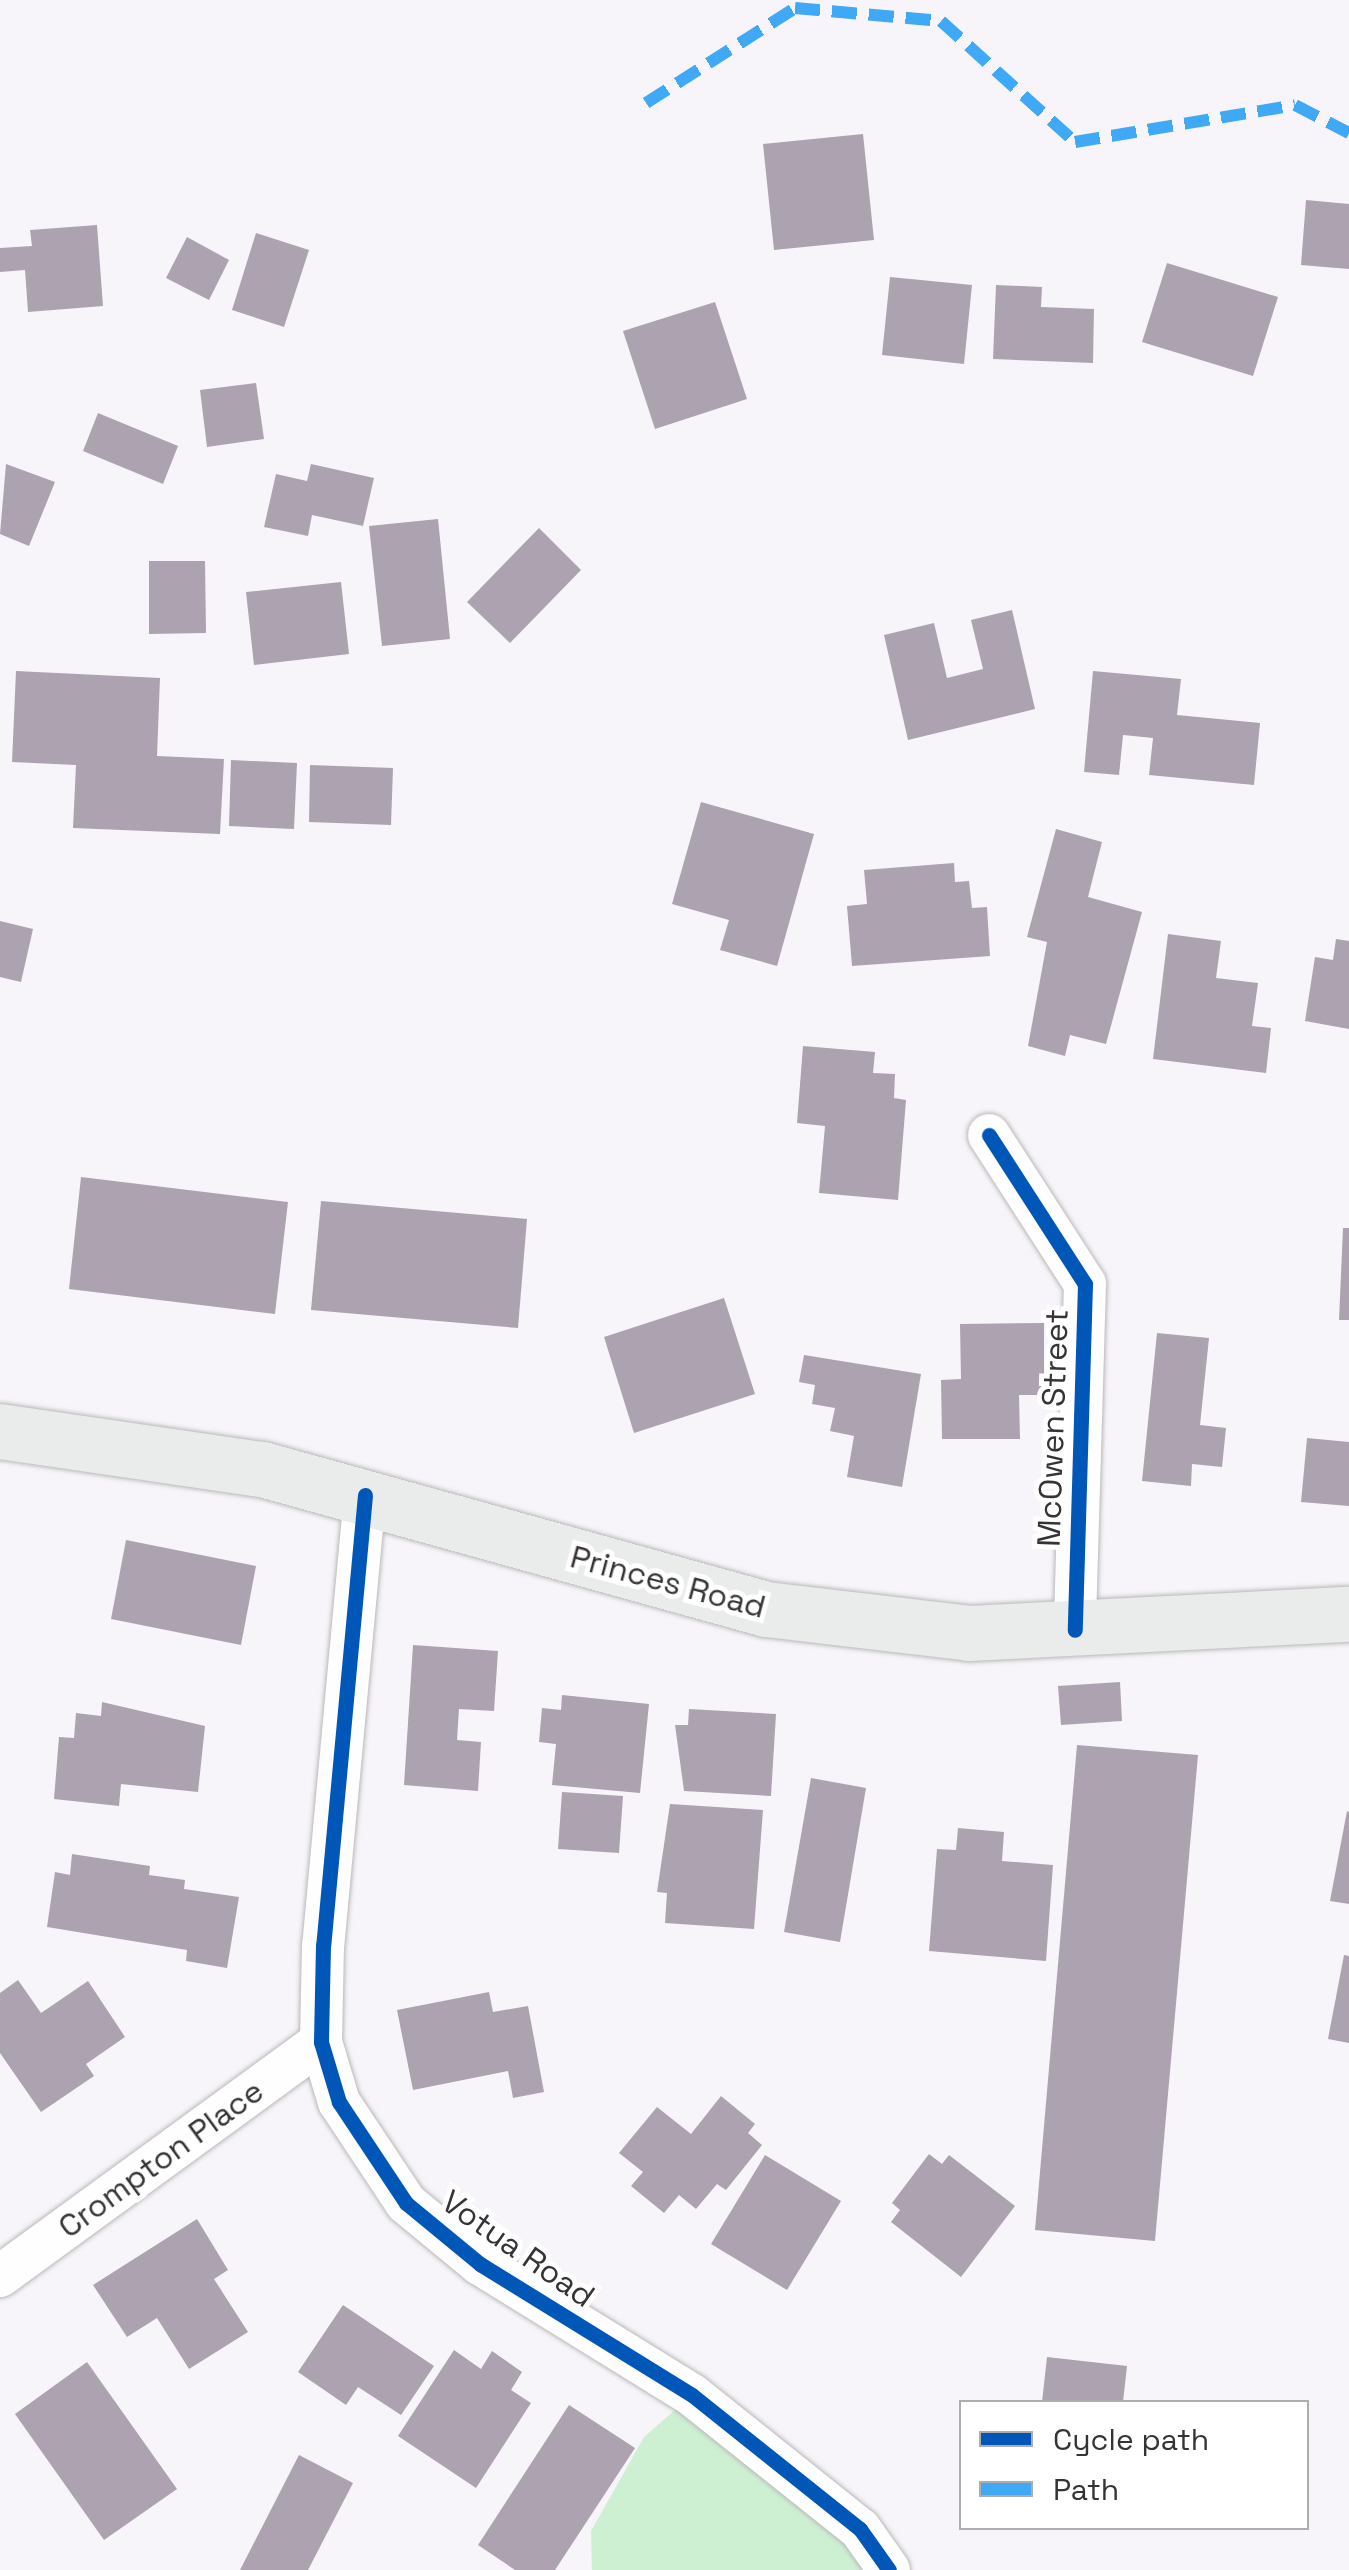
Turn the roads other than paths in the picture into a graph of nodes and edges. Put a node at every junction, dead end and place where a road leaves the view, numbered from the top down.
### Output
1 (989, 1135) dead end
2 (0, 1431) edge
3 (366, 1495) junction
4 (1349, 1614) edge
5 (1075, 1630) junction
6 (321, 2042) junction
7 (0, 2276) edge
8 (889, 2570) edge

1 - 5 street, McOwen Street
2 - 3 main road, Princes Road
3 - 5 main road, Princes Road
3 - 6 street, Votua Road
4 - 5 main road, Princes Road
6 - 7 street, Crompton Place
6 - 8 street, Votua Road

